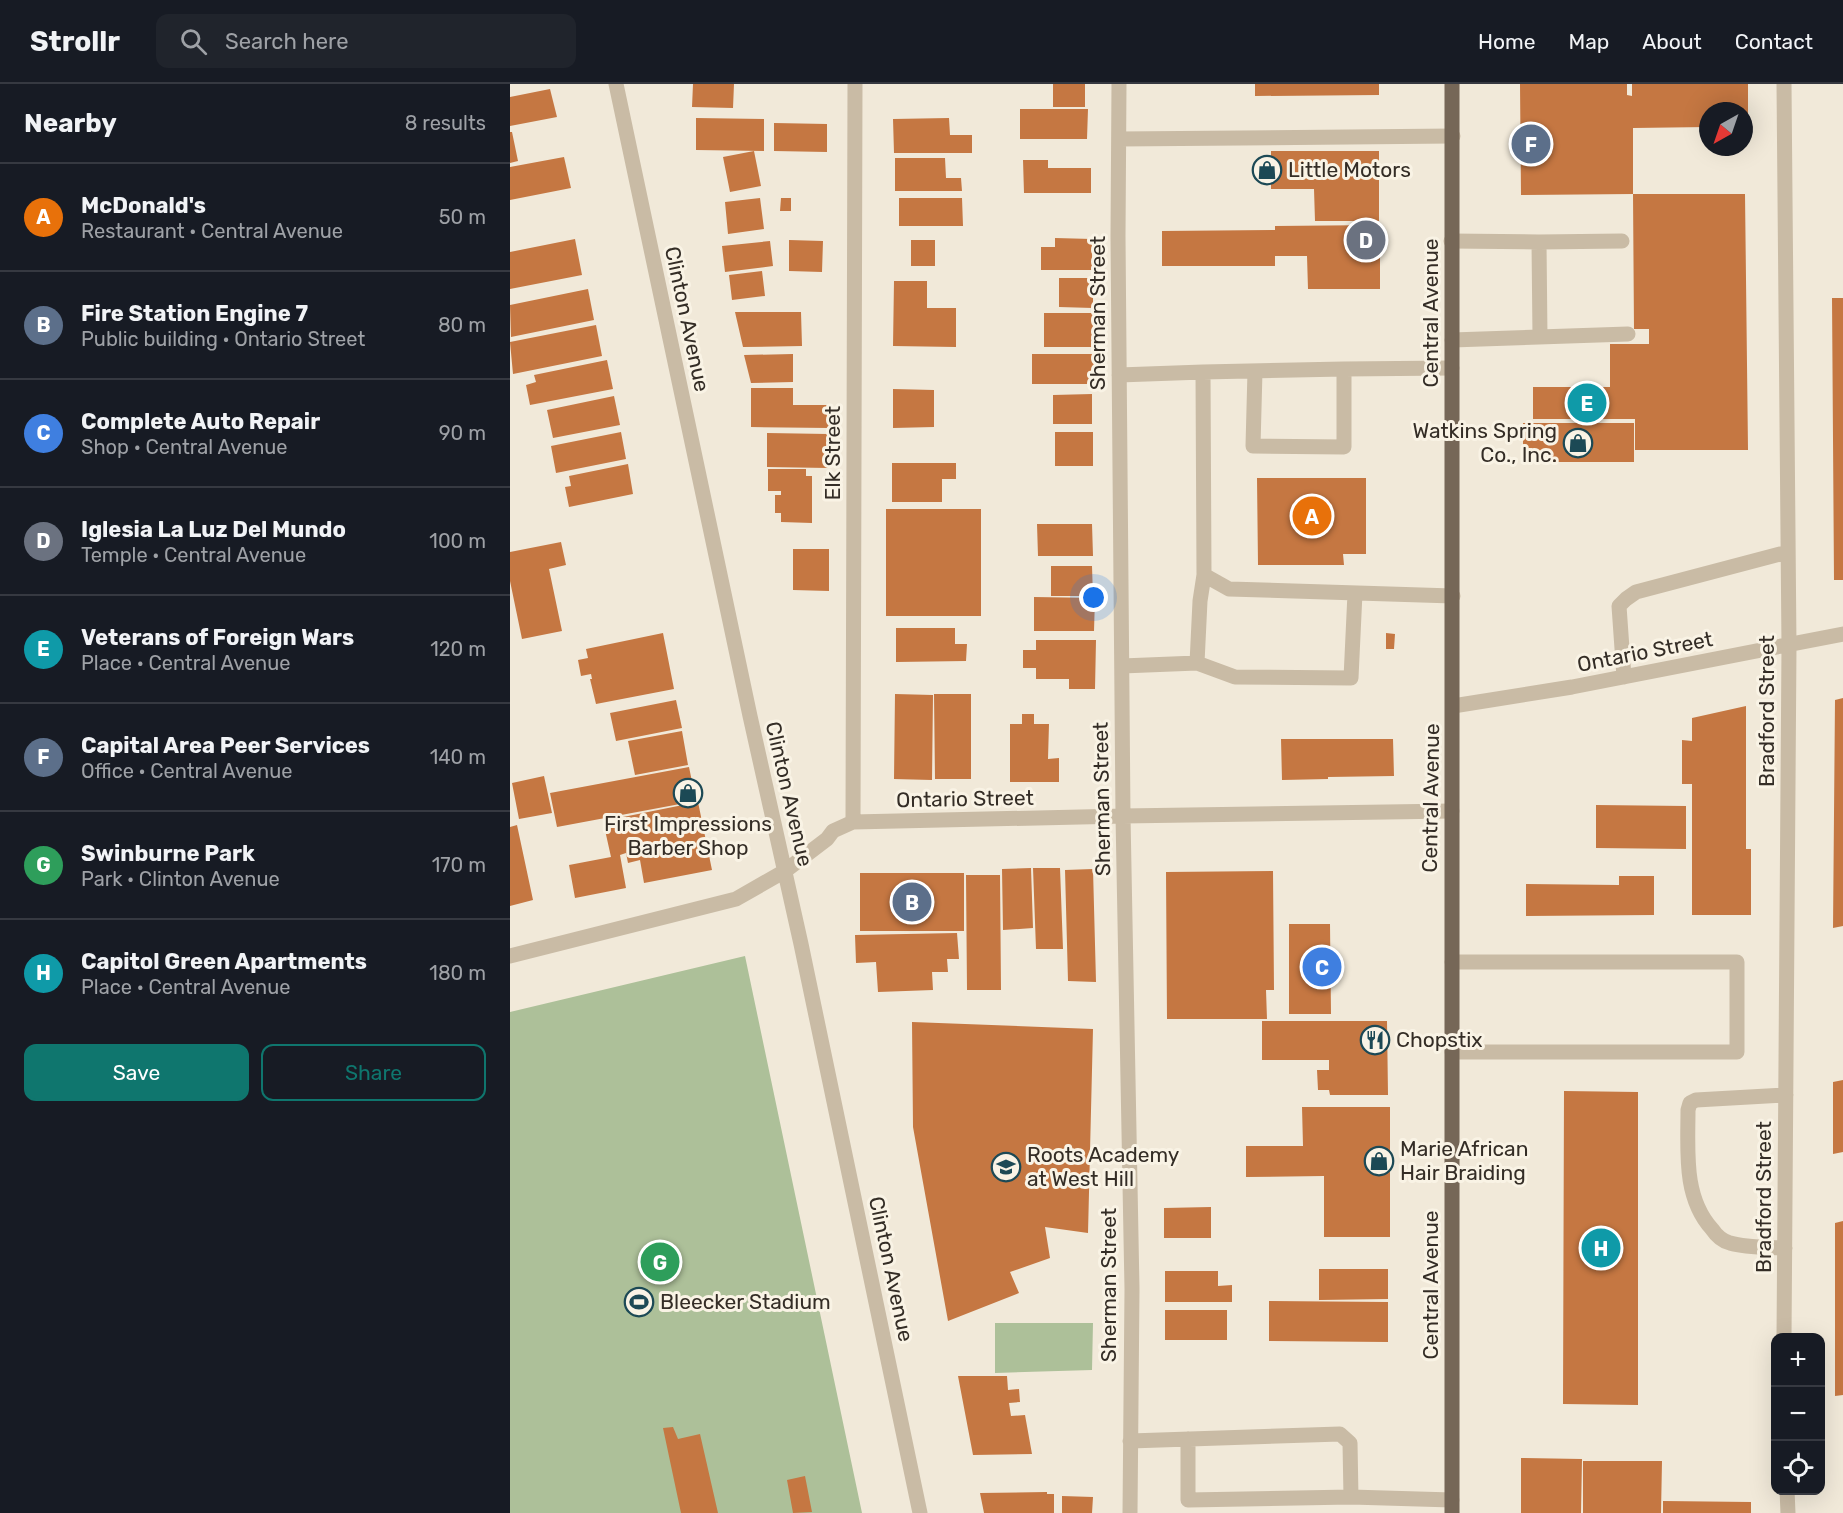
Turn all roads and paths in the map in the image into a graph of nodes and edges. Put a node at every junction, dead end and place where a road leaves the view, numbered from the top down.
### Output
1 (616, 84) edge
2 (855, 84) edge
3 (1119, 84) edge
4 (1452, 84) edge
5 (1784, 84) edge
6 (1453, 136) junction
7 (1119, 139) junction
8 (1451, 241) junction
9 (1539, 242) junction
10 (1622, 242) dead end
11 (1628, 334) dead end
12 (1540, 337) junction
13 (1452, 340) junction
14 (1452, 368) junction
15 (1344, 369) junction
16 (1255, 370) junction
17 (1203, 372) junction
18 (1119, 375) junction
19 (1788, 552) junction
20 (1204, 575) junction
21 (1355, 593) junction
22 (1453, 596) junction
23 (1843, 634) edge
24 (1789, 646) junction
25 (1197, 663) junction
26 (1122, 666) junction
27 (1624, 677) junction
28 (1453, 706) junction
29 (1452, 811) junction
30 (1123, 816) junction
31 (853, 822) junction
32 (785, 871) junction
33 (510, 956) edge
34 (1452, 962) junction
35 (1452, 1052) junction
36 (1786, 1095) junction
37 (1785, 1248) junction
38 (1784, 1333) edge
39 (1188, 1439) junction
40 (1130, 1441) junction
41 (1787, 1495) edge
42 (1351, 1497) junction
43 (1452, 1507) edge
44 (1191, 1509) edge
45 (920, 1513) edge
46 (1130, 1513) edge
47 (1788, 1513) edge

1 - 32 street, Clinton Avenue
2 - 31 street, Elk Street
3 - 7 street, Sherman Street
4 - 6 main road, Central Avenue
5 - 19 street, Bradford Street
6 - 7 street
6 - 8 main road, Central Avenue
7 - 18 street, Sherman Street
8 - 9 street
8 - 13 main road, Central Avenue
9 - 10 street
9 - 12 street
11 - 12 street
12 - 13 street
13 - 14 main road, Central Avenue
14 - 15 street
14 - 22 main road, Central Avenue
15 - 16 street
15 - 16 street
16 - 17 street
17 - 18 street
17 - 20 street
18 - 26 street, Sherman Street
19 - 24 street, Bradford Street
19 - 27 street
20 - 21 street
20 - 25 street
21 - 22 street
21 - 25 street
22 - 28 main road, Central Avenue
23 - 24 street, Ontario Street
24 - 27 street, Ontario Street
24 - 36 street, Bradford Street
25 - 26 street
26 - 30 street, Sherman Street
27 - 28 street, Ontario Street
28 - 29 main road, Central Avenue
29 - 30 street, Ontario Street
29 - 34 main road, Central Avenue
30 - 31 street, Ontario Street
30 - 40 street, Sherman Street
31 - 32 street, Ontario Street
32 - 33 street, Ontario Street
32 - 45 street, Clinton Avenue
34 - 35 main road, Central Avenue
34 - 35 street
35 - 43 main road, Central Avenue
36 - 37 street, Bradford Street
36 - 37 street
37 - 38 street, Bradford Street
39 - 40 street
39 - 42 street
39 - 44 street
40 - 46 street, Sherman Street
41 - 47 street
42 - 43 street
42 - 44 street

